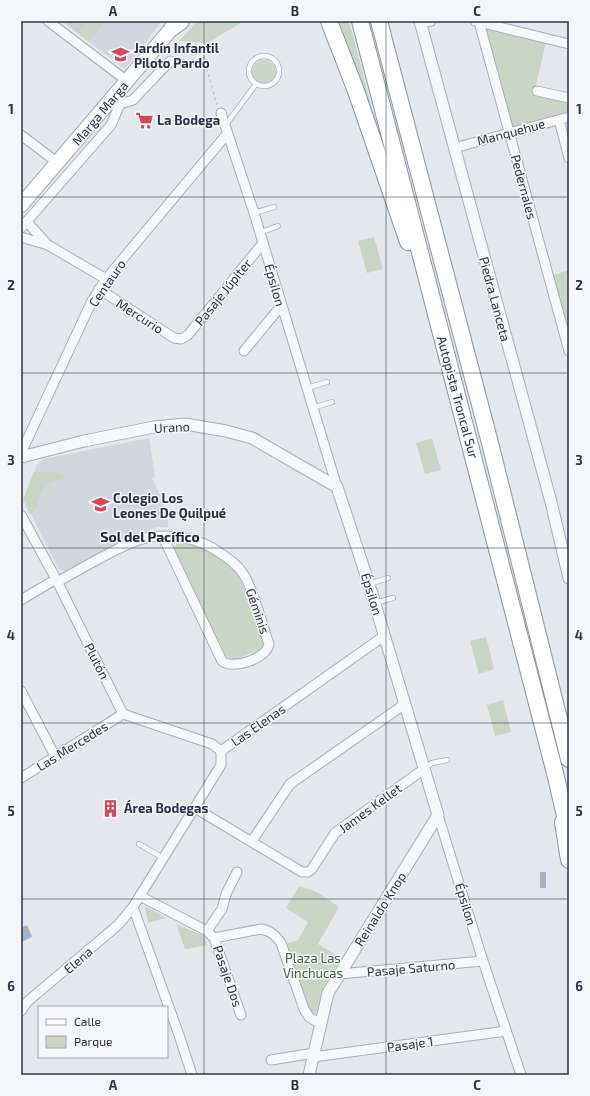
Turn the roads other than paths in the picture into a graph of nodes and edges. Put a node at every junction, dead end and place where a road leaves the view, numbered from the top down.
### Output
1 (48, 21) edge
2 (329, 21) edge
3 (360, 21) edge
4 (379, 21) edge
5 (389, 21) edge
6 (431, 21) edge
7 (177, 22) edge
8 (477, 22) edge
9 (420, 23) edge
10 (569, 44) edge
11 (170, 61) road end
12 (256, 84) junction
13 (537, 91) dead end
14 (122, 92) junction
15 (399, 98) junction
16 (569, 98) edge
17 (221, 114) road end
18 (569, 117) edge
19 (559, 120) junction
20 (226, 130) junction
21 (509, 132) junction
22 (21, 135) edge
23 (454, 148) junction
24 (569, 158) edge
25 (58, 163) junction
26 (21, 206) edge
27 (274, 207) dead end
28 (254, 213) junction
29 (24, 225) edge
30 (278, 226) dead end
31 (259, 233) junction
32 (21, 237) edge
33 (263, 243) junction
34 (48, 245) junction
35 (106, 279) junction
36 (99, 289) junction
37 (281, 306) junction
38 (181, 339) joint
39 (244, 351) dead end
40 (569, 351) edge
41 (448, 360) junction
42 (327, 382) dead end
43 (306, 388) junction
44 (332, 402) dead end
45 (312, 408) junction
46 (21, 453) edge
47 (21, 457) edge
48 (336, 486) junction
49 (21, 515) edge
50 (163, 537) junction
51 (569, 538) edge
52 (563, 550) junction
53 (388, 578) dead end
54 (569, 578) edge
55 (56, 581) junction
56 (369, 584) junction
57 (392, 598) dead end
58 (21, 600) edge
59 (375, 603) junction
60 (384, 636) junction
61 (21, 691) edge
62 (405, 704) junction
63 (123, 714) junction
64 (221, 751) junction
65 (55, 756) junction
66 (569, 759) edge
67 (447, 760) dead end
68 (424, 768) junction
69 (555, 773) junction
70 (21, 778) edge
71 (195, 808) junction
72 (438, 815) junction
73 (569, 833) edge
74 (252, 841) junction
75 (139, 844) dead end
76 (163, 858) junction
77 (569, 860) edge
78 (237, 872) dead end
79 (140, 896) junction
80 (133, 907) junction
81 (207, 931) junction
82 (214, 938) junction
83 (483, 961) junction
84 (339, 974) junction
85 (168, 1006) edge
86 (169, 1010) edge
87 (21, 1011) edge
88 (241, 1015) dead end
89 (321, 1024) junction
90 (506, 1031) junction
91 (314, 1055) junction
92 (271, 1060) dead end
93 (192, 1075) edge
94 (309, 1075) edge
95 (521, 1075) edge

1 - 14 street
2 - 41 highway
3 - 41 highway, Autopista Troncal Sur
4 - 15 highway, Autopista Troncal Sur
5 - 15 highway
6 - 9 street
7 - 14 main road, Marga Marga
8 - 10 street
8 - 21 street, Pedernales
9 - 23 street, Piedra Lanceta
11 - 14 street, Marga Marga
12 - 12 lane
12 - 20 lane
13 - 16 street
14 - 25 main road, Marga Marga
14 - 29 street
15 - 66 highway, Autopista Troncal Sur
17 - 20 street, Épsilon
18 - 19 street, Manquehue
19 - 21 street, Manquehue
19 - 24 street
20 - 28 street, Épsilon
20 - 35 street, Centauro
21 - 23 street, Manquehue
21 - 40 street, Pedernales
22 - 25 street
23 - 52 street, Piedra Lanceta
25 - 26 main road, Marga Marga
27 - 28 lane
28 - 31 street, Épsilon
29 - 34 street
30 - 31 lane
31 - 33 street, Épsilon
32 - 34 street
33 - 37 street, Épsilon
33 - 38 street, Pasaje Júpiter
34 - 35 street
35 - 36 street, Centauro
36 - 38 street, Mercurio
36 - 46 street, Centauro
37 - 39 street
37 - 43 street, Épsilon
41 - 69 highway, Autopista Troncal Sur
42 - 43 lane
43 - 45 street, Épsilon
44 - 45 lane
45 - 48 street, Épsilon
47 - 48 street, Urano
48 - 56 street, Épsilon
49 - 55 street, Plutón
50 - 50 street, Géminis
50 - 55 street, Géminis
51 - 52 street
52 - 54 street, Piedra Lanceta
53 - 56 lane
55 - 58 street, Géminis
55 - 63 street, Plutón
56 - 59 street, Épsilon
57 - 59 lane
59 - 60 street, Épsilon
60 - 62 street, Épsilon
60 - 64 street, Las Elenas
61 - 65 street
62 - 68 street, Épsilon
62 - 74 street
63 - 64 street
63 - 65 street, Las Mercedes
64 - 71 street, Las Elenas
65 - 70 street, Las Mercedes
67 - 68 lane
68 - 72 street, Épsilon
68 - 74 street, James Kellet
69 - 73 highway, Autopista Troncal Sur
69 - 77 highway, Autopista Troncal Sur
71 - 74 street
71 - 76 street, Las Elenas
72 - 83 street, Épsilon
72 - 84 street, Reinaldo Knop
75 - 76 lane
76 - 79 street, Las Elenas
78 - 81 street, Pasaje Dos
79 - 80 street, Las Elenas
79 - 81 street
80 - 85 street
80 - 87 street, Elena
81 - 82 street
82 - 88 street, Pasaje Dos
82 - 89 street
83 - 84 street, Pasaje Saturno
83 - 90 street, Épsilon
84 - 89 street, Reinaldo Knop
86 - 93 street
89 - 91 street, Reinaldo Knop
90 - 91 street, Pasaje 1
90 - 95 street, Épsilon
91 - 92 street, Pasaje 1
91 - 94 street, Reinaldo Knop

